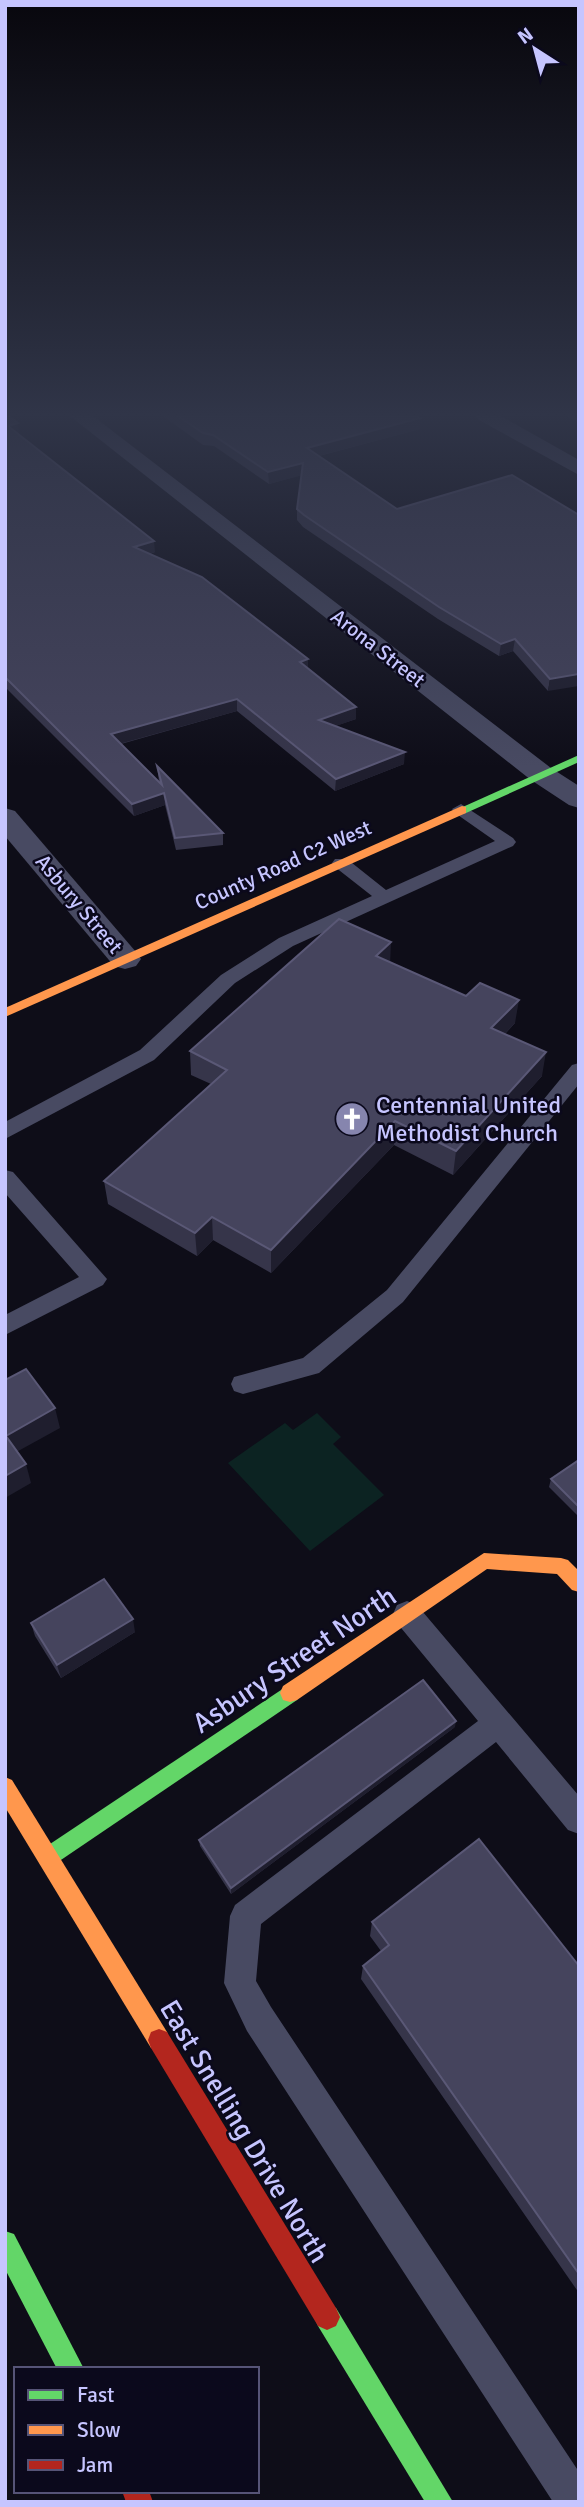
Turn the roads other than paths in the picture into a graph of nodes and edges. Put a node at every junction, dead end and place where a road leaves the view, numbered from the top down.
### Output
1 (231, 533) edge
2 (579, 758) edge
3 (541, 774) junction
4 (579, 799) edge
5 (461, 809) junction
6 (5, 817) edge
7 (341, 863) junction
8 (384, 897) junction
9 (125, 959) junction
10 (5, 1013) edge
11 (579, 1070) edge
12 (5, 1132) edge
13 (5, 1178) edge
14 (5, 1326) edge
15 (243, 1384) dead end
16 (573, 1568) edge
17 (407, 1614) junction
18 (498, 1723) junction
19 (5, 1787) edge
20 (579, 1819) edge
21 (48, 1857) junction
22 (5, 2243) edge
23 (70, 2367) edge
24 (440, 2502) edge
25 (576, 2502) edge

1 - 3 street, Arona Street
2 - 3 main road, County Road C2 West
3 - 4 street, Arona Street
3 - 5 main road, County Road C2 West
5 - 7 main road, County Road C2 West
5 - 8 lane
6 - 9 street, Asbury Street
7 - 8 lane
7 - 9 main road, County Road C2 West
8 - 12 lane
9 - 10 main road, County Road C2 West
11 - 15 lane
13 - 14 lane
16 - 17 main road, Asbury Street North
17 - 18 lane
17 - 21 main road, Asbury Street North
18 - 20 lane
18 - 25 lane
19 - 21 main road, East Snelling Drive North
21 - 24 main road, East Snelling Drive North
22 - 23 main road

